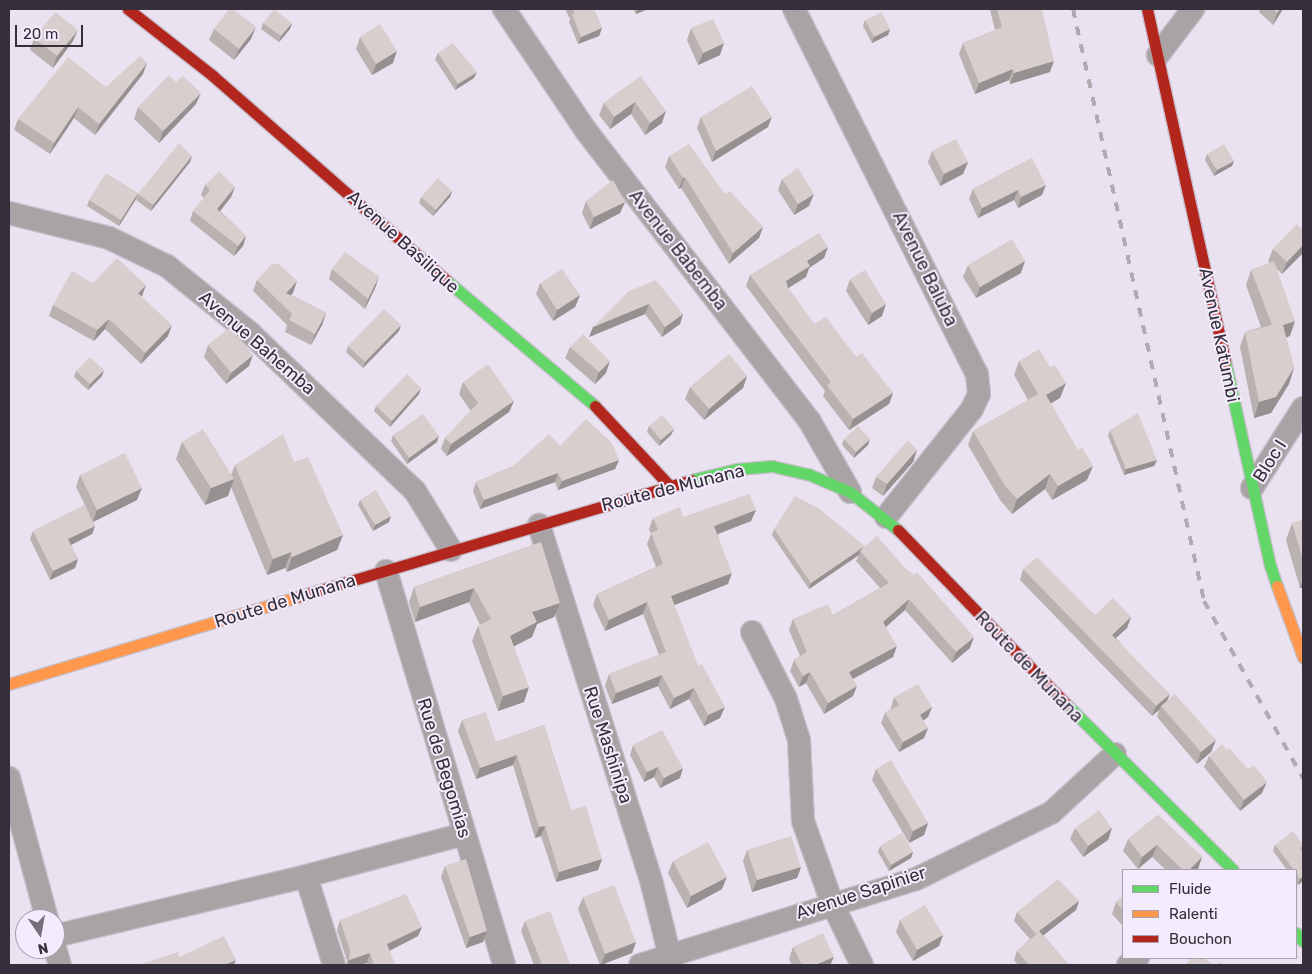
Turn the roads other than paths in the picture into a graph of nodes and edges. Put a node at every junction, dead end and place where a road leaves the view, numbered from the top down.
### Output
1 (128, 9) edge
2 (504, 9) edge
3 (794, 9) edge
4 (1147, 9) edge
5 (1193, 9) edge
6 (1158, 55) junction
7 (9, 213) edge
8 (1303, 408) edge
9 (669, 485) junction
10 (1252, 488) junction
11 (850, 492) junction
12 (886, 517) junction
13 (539, 525) junction
14 (452, 550) junction
15 (386, 570) junction
16 (752, 632) dead end
17 (1303, 657) edge
18 (9, 684) edge
19 (1115, 754) junction
20 (9, 778) edge
21 (464, 834) junction
22 (1232, 869) edge
23 (306, 876) junction
24 (832, 903) junction
25 (44, 909) edge
26 (65, 934) edge
27 (671, 959) edge
28 (334, 965) edge
29 (504, 965) edge
30 (640, 965) edge
31 (862, 965) edge

1 - 9 main road, Avenue Basilique
2 - 11 street, Avenue Babemba
3 - 12 street, Avenue Baluba
4 - 6 main road, Avenue Katumbi
5 - 6 street
6 - 10 main road, Avenue Katumbi
7 - 14 street, Avenue Bahemba
8 - 10 street, Bloc I
9 - 11 main road, Route de Munana
9 - 13 main road, Route de Munana
10 - 17 main road, Avenue Katumbi
11 - 12 main road, Route de Munana
12 - 19 main road, Route de Munana
13 - 14 main road, Route de Munana
13 - 27 street, Rue Mashinipa
14 - 15 main road, Route de Munana
15 - 18 main road, Route de Munana
15 - 21 street, Rue de Begomias
16 - 24 street
19 - 22 main road, Route de Munana
19 - 24 street, Avenue Sapinier
20 - 25 street
21 - 23 street
21 - 29 street, Rue de Begomias
23 - 26 street
23 - 28 street
24 - 27 street, Avenue Sapinier
24 - 31 street
27 - 30 street, Avenue Sapinier

